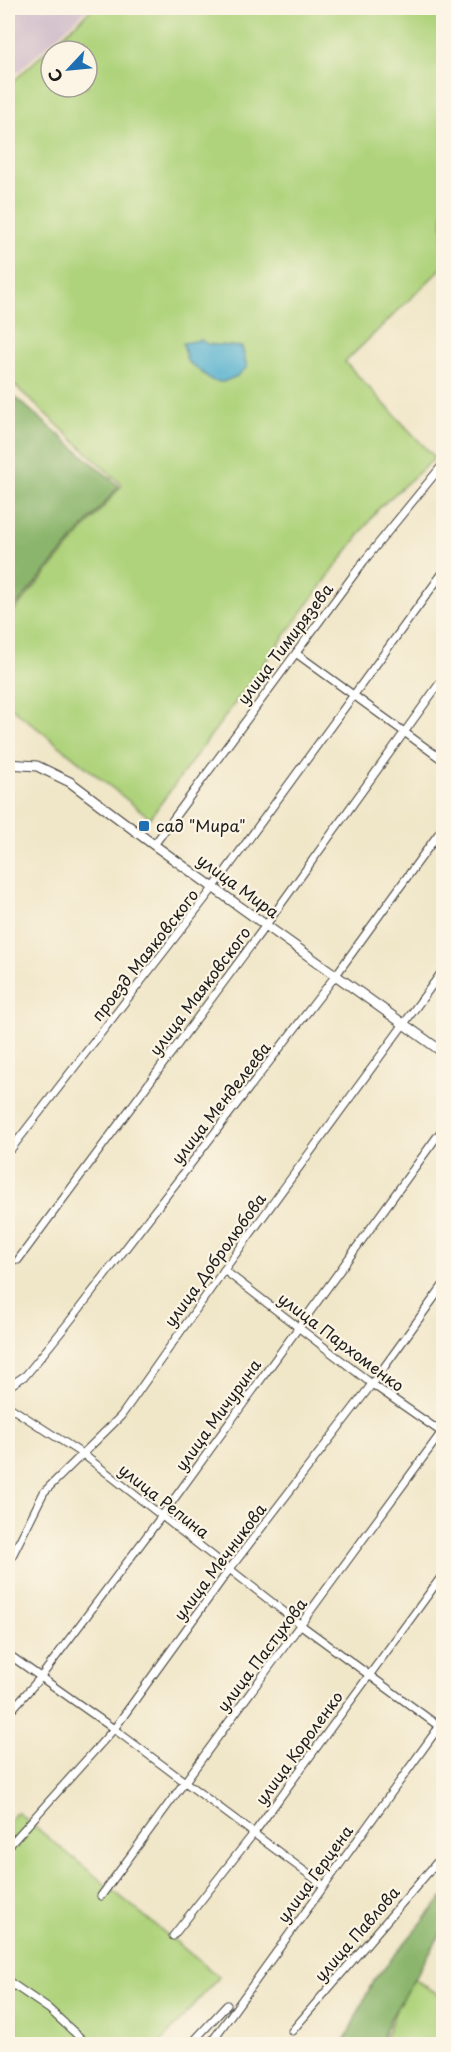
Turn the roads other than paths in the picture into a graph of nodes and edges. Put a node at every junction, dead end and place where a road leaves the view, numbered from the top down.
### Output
1 (444, 463) edge
2 (444, 571) edge
3 (297, 654) junction
4 (444, 678) edge
5 (352, 694) junction
6 (403, 732) junction
7 (444, 761) edge
8 (8, 764) edge
9 (444, 826) edge
10 (154, 845) junction
11 (214, 887) junction
12 (266, 925) junction
13 (444, 969) edge
14 (336, 975) junction
15 (403, 1024) junction
16 (444, 1053) edge
17 (444, 1127) edge
18 (11, 1149) dead end
19 (18, 1260) dead end
20 (224, 1270) junction
21 (444, 1284) edge
22 (299, 1326) junction
23 (372, 1384) junction
24 (8, 1387) edge
25 (8, 1406) edge
26 (443, 1432) edge
27 (84, 1455) junction
28 (161, 1517) junction
29 (8, 1564) edge
30 (229, 1570) junction
31 (444, 1574) edge
32 (301, 1625) junction
33 (8, 1654) edge
34 (368, 1675) junction
35 (40, 1678) junction
36 (8, 1714) edge
37 (444, 1720) edge
38 (114, 1729) junction
39 (441, 1729) edge
40 (184, 1783) junction
41 (254, 1833) junction
42 (8, 1847) edge
43 (444, 1854) edge
44 (323, 1885) junction
45 (101, 1896) dead end
46 (173, 1936) dead end
47 (8, 1981) edge
48 (227, 2005) dead end
49 (292, 2031) dead end
50 (87, 2044) edge
51 (191, 2044) edge
52 (210, 2044) edge

1 - 3 street, улица Тимирязева
2 - 5 street, проезд Маяковского
3 - 5 street
3 - 10 street, улица Тимирязева
4 - 6 street, улица Маяковского
5 - 6 street
5 - 11 street, проезд Маяковского
6 - 7 street
6 - 12 street, улица Маяковского
8 - 10 main road, улица Мира
9 - 14 street, улица Менделеева
10 - 11 main road, улица Мира
11 - 12 main road, улица Мира
11 - 18 street, проезд Маяковского
12 - 14 main road, улица Мира
12 - 19 street, улица Маяковского
13 - 15 street, улица Добролюбова
14 - 15 main road, улица Мира
14 - 24 street, улица Менделеева
15 - 16 main road, улица Мира
15 - 20 street, улица Добролюбова
17 - 22 street, улица Мичурина
20 - 22 street, улица Пархоменко
20 - 27 street, улица Добролюбова
21 - 23 street, улица Мечникова
22 - 23 street, улица Пархоменко
22 - 28 street, улица Мичурина
23 - 26 street, улица Пархоменко
23 - 30 street, улица Мечникова
25 - 27 street, улица Репина
26 - 32 street, улица Пастухова
27 - 28 street, улица Репина
27 - 29 street, улица Добролюбова
28 - 30 street, улица Репина
28 - 35 street, улица Мичурина
30 - 32 street, улица Репина
30 - 38 street, улица Мечникова
31 - 34 street, улица Короленко
32 - 34 street, улица Репина
32 - 40 street, улица Пастухова
33 - 35 street
34 - 39 street, улица Репина
34 - 41 street, улица Короленко
35 - 36 street, улица Мичурина
35 - 38 street
37 - 39 street, улица Герцена
38 - 40 street
38 - 42 street, улица Мечникова
39 - 44 street, улица Герцена
40 - 41 street
40 - 45 street, улица Пастухова
41 - 44 street
41 - 46 street, улица Короленко
43 - 49 street, улица Павлова
44 - 52 street, улица Герцена
47 - 50 street
48 - 51 street

